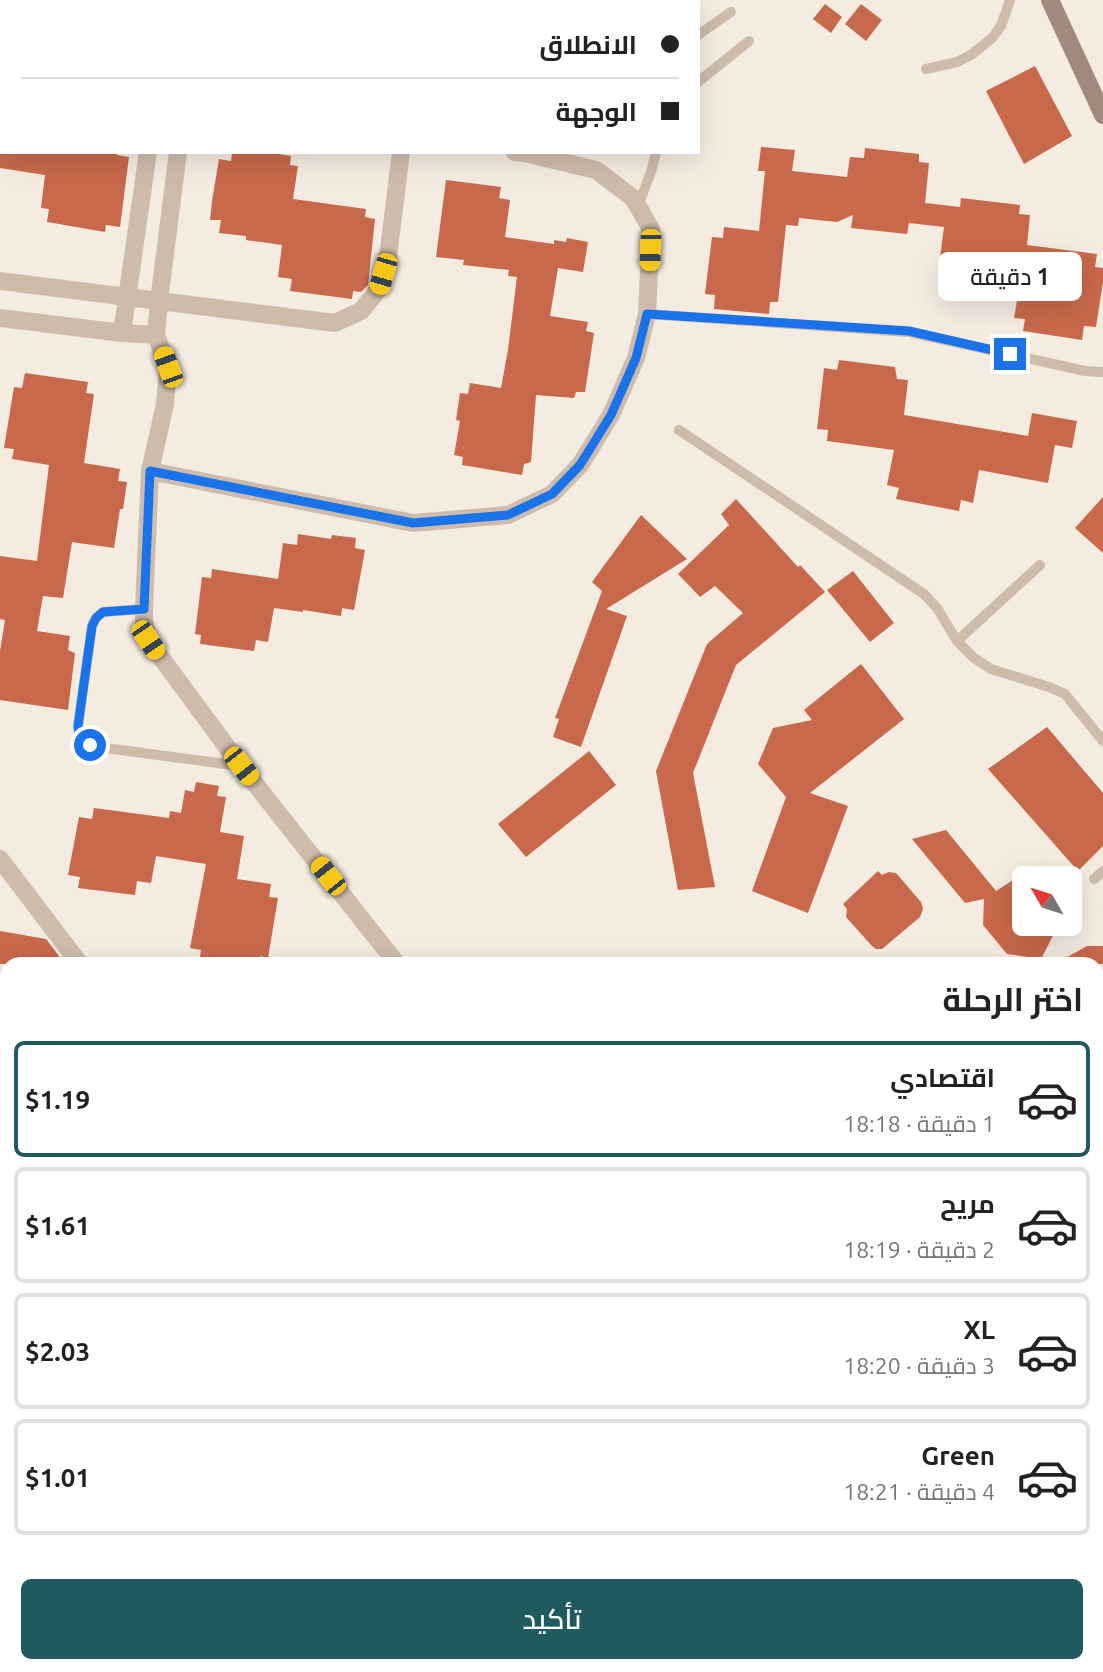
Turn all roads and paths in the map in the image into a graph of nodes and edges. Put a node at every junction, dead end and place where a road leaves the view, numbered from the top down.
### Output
1 (1010, 0) edge
2 (1050, 0) edge
3 (731, 12) dead end
4 (700, 34) edge
5 (749, 41) dead end
6 (926, 69) dead end
7 (700, 80) edge
8 (1103, 115) edge
9 (148, 154) edge
10 (178, 154) edge
11 (401, 154) edge
12 (529, 154) edge
13 (656, 154) edge
14 (638, 206) junction
15 (0, 281) edge
16 (127, 298) junction
17 (159, 301) junction
18 (647, 314) junction
19 (0, 318) edge
20 (122, 333) junction
21 (156, 335) junction
22 (1103, 372) edge
23 (679, 430) dead end
24 (150, 471) junction
25 (1040, 565) dead end
26 (144, 609) junction
27 (957, 641) junction
28 (1103, 741) edge
29 (241, 766) junction
30 (0, 859) edge
31 (75, 957) edge
32 (391, 957) edge

1 - 6 lane
2 - 8 street
3 - 4 lane
5 - 7 lane
9 - 16 street
10 - 17 street
11 - 17 street
12 - 14 street
13 - 14 lane
14 - 18 street
15 - 16 street
16 - 17 street
16 - 20 street
17 - 21 street
18 - 22 lane
18 - 24 street
19 - 20 street
20 - 21 street
21 - 24 street
23 - 27 lane
24 - 26 street
25 - 27 lane
26 - 29 street
26 - 29 lane
27 - 28 lane
29 - 32 street
30 - 31 street

